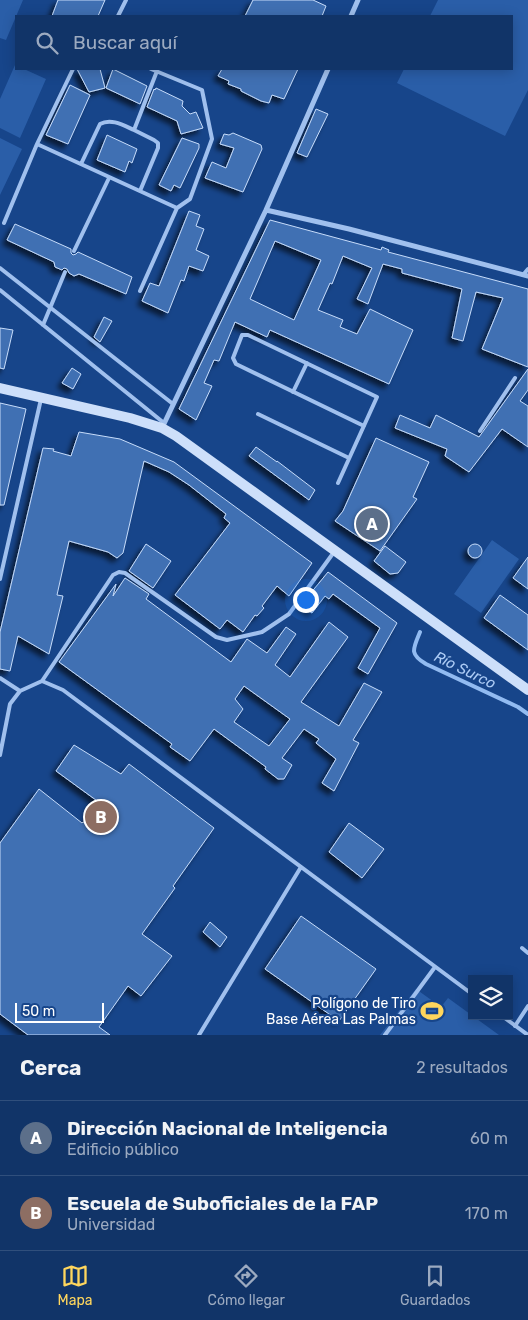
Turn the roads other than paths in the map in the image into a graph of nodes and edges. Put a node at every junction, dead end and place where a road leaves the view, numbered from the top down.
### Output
1 (126, 0) edge
2 (358, 0) edge
3 (118, 15) edge
4 (351, 15) edge
5 (74, 70) edge
6 (154, 70) edge
7 (328, 70) edge
8 (157, 71) junction
9 (134, 130) junction
10 (37, 144) junction
11 (81, 164) junction
12 (109, 178) junction
13 (140, 192) junction
14 (177, 208) junction
15 (266, 210) junction
16 (4, 223) dead end
17 (74, 251) dead end
18 (0, 268) edge
19 (528, 269) edge
20 (65, 272) dead end
21 (526, 275) edge
22 (0, 290) edge
23 (140, 290) dead end
24 (50, 307) junction
25 (43, 325) junction
26 (307, 363) junction
27 (514, 378) dead end
28 (0, 388) edge
29 (293, 392) junction
30 (41, 398) junction
31 (173, 404) junction
32 (258, 414) dead end
33 (163, 426) junction
34 (364, 426) junction
35 (480, 431) dead end
36 (349, 458) junction
37 (338, 484) dead end
38 (335, 551) junction
39 (0, 579) edge
40 (0, 678) edge
41 (42, 682) junction
42 (528, 690) edge
43 (20, 691) junction
44 (0, 755) edge
45 (301, 867) junction
46 (522, 948) dead end
47 (528, 954) edge
48 (436, 967) junction
49 (468, 991) edge
50 (528, 1006) edge
51 (507, 1020) edge
52 (515, 1026) junction
53 (199, 1035) edge
54 (385, 1035) edge
55 (528, 1035) edge

1 - 3 lane
2 - 4 street
5 - 10 lane
6 - 8 lane
7 - 15 street
8 - 9 lane
8 - 14 lane
9 - 11 lane
9 - 13 lane
10 - 11 lane
10 - 16 lane
11 - 12 lane
12 - 13 lane
12 - 17 lane
13 - 14 lane
14 - 23 lane
15 - 21 street
15 - 31 street
18 - 24 lane
19 - 21 lane
20 - 24 lane
22 - 25 lane
24 - 25 lane
24 - 31 lane
25 - 33 lane
26 - 29 lane
26 - 29 lane
26 - 34 lane
27 - 35 lane
28 - 30 street
29 - 34 lane
30 - 33 street
30 - 39 lane
31 - 33 street
32 - 36 lane
33 - 38 street
34 - 36 lane
36 - 37 lane
38 - 41 lane
38 - 42 street
40 - 43 lane
41 - 43 lane
41 - 45 lane
43 - 44 lane
45 - 48 lane
45 - 53 lane
46 - 47 lane
48 - 49 lane
48 - 54 lane
50 - 52 lane
51 - 52 lane
52 - 55 lane

